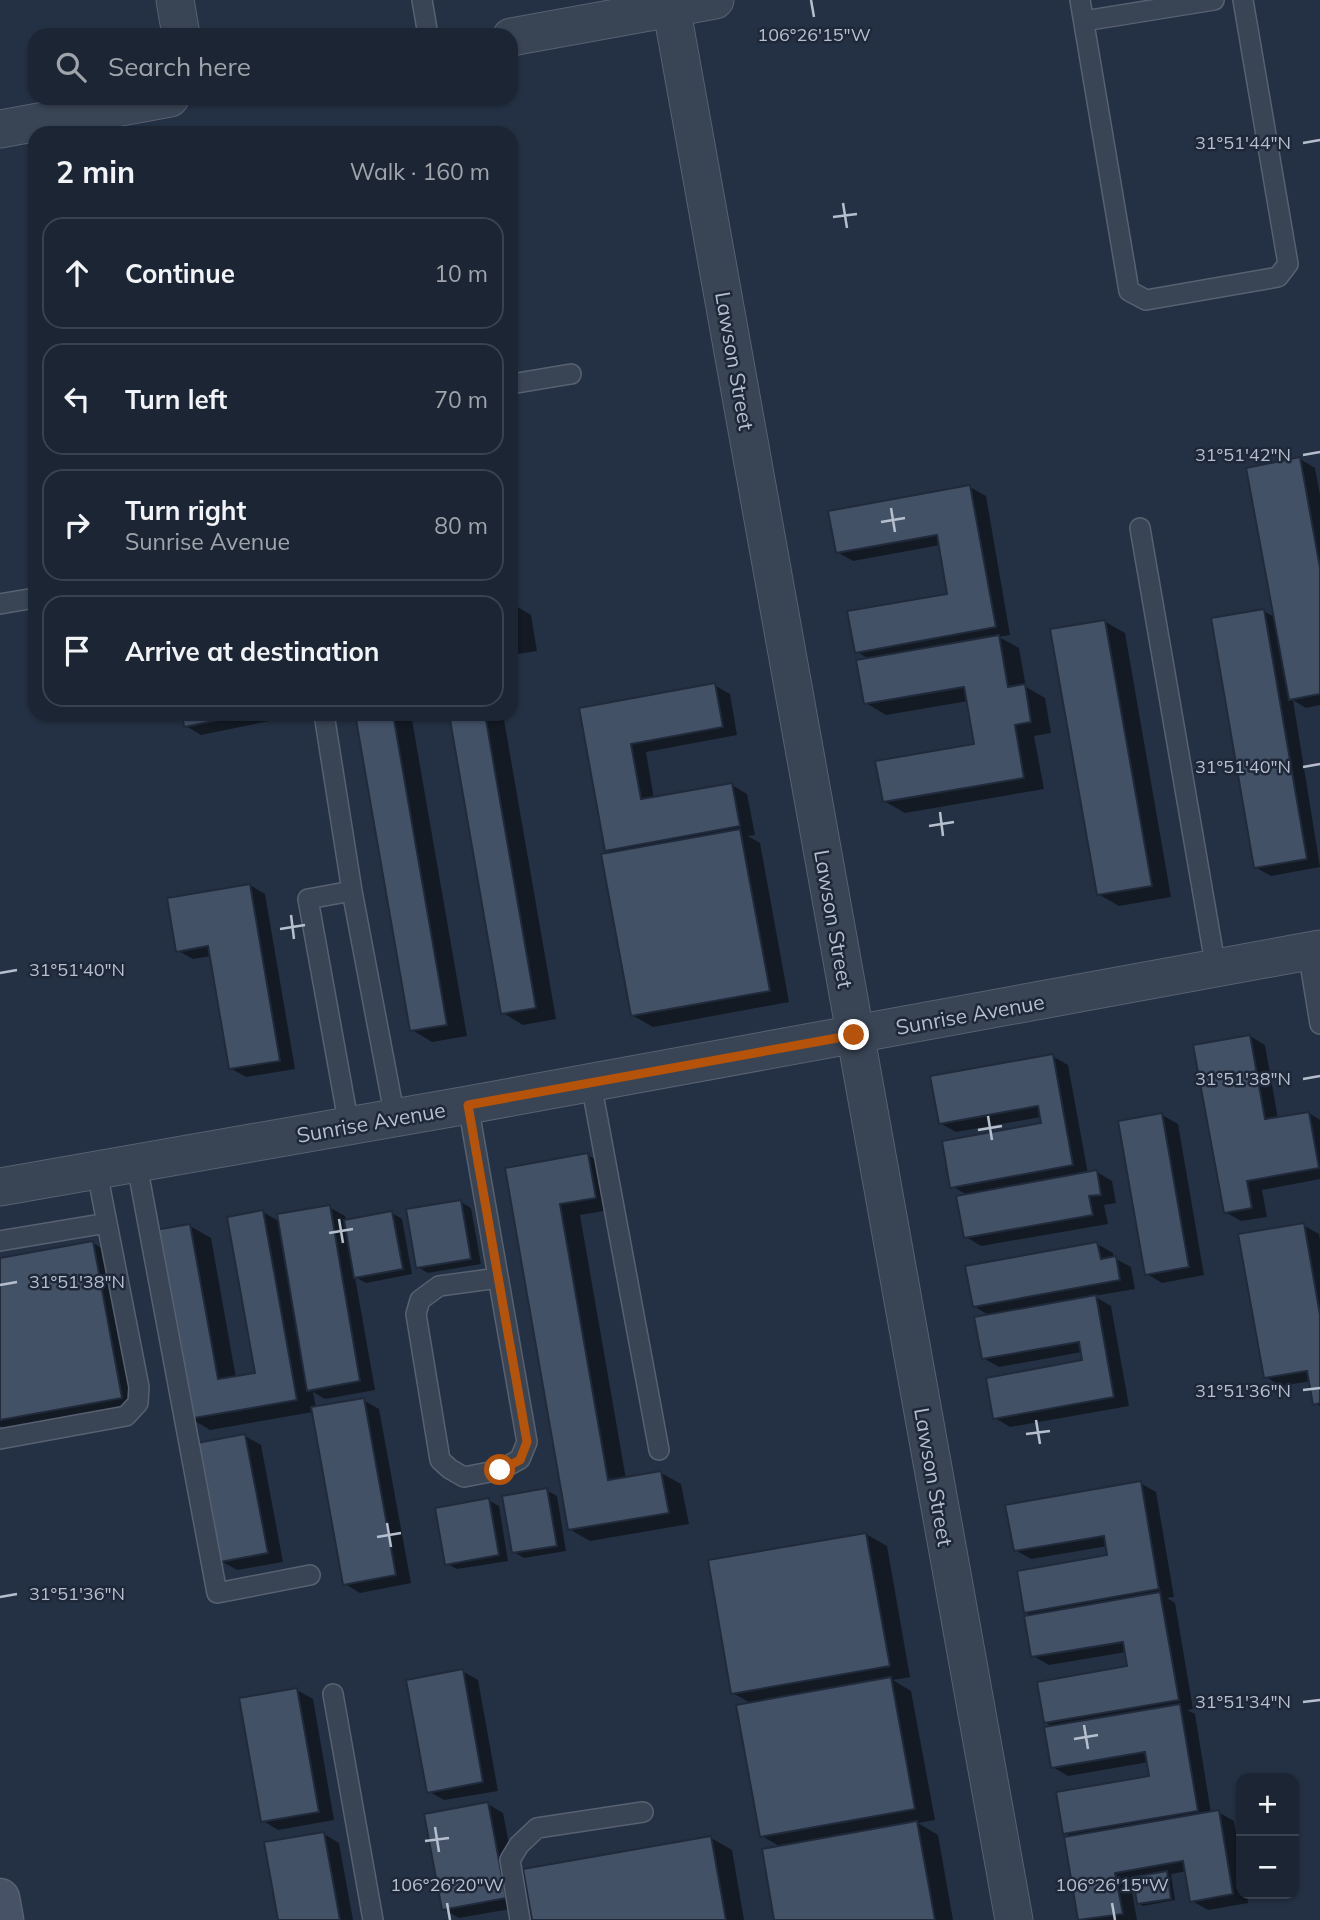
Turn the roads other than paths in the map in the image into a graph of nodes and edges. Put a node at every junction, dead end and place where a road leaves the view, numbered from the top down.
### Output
1 (175, 0) edge
2 (422, 0) edge
3 (715, 0) edge
4 (1080, 0) edge
5 (1214, 0) edge
6 (1243, 0) edge
7 (671, 4) edge
8 (1084, 21) junction
9 (180, 28) edge
10 (427, 28) edge
11 (518, 36) edge
12 (132, 105) edge
13 (0, 129) edge
14 (571, 373) dead end
15 (518, 383) edge
16 (1140, 528) dead end
17 (28, 599) edge
18 (0, 604) edge
19 (325, 721) edge
20 (352, 891) junction
21 (1314, 950) edge
22 (1216, 968) junction
23 (1320, 1024) edge
24 (854, 1035) junction
25 (591, 1083) junction
26 (468, 1105) junction
27 (395, 1118) junction
28 (349, 1126) junction
29 (137, 1165) junction
30 (97, 1172) junction
31 (0, 1187) edge
32 (107, 1223) junction
33 (0, 1241) edge
34 (498, 1278) junction
35 (0, 1439) edge
36 (659, 1450) dead end
37 (310, 1575) dead end
38 (333, 1694) dead end
39 (643, 1812) dead end
40 (0, 1898) edge
41 (4, 1920) edge
42 (373, 1920) edge
43 (520, 1920) edge
44 (1014, 1920) edge

1 - 9 street
2 - 10 lane
3 - 7 street
4 - 8 lane
5 - 8 lane
6 - 8 lane
7 - 11 street
7 - 24 street, Lawson Street
12 - 13 street
14 - 15 lane
16 - 22 lane
17 - 18 lane
19 - 20 lane
20 - 27 lane
20 - 28 lane
21 - 22 street, Sunrise Avenue
21 - 23 lane
22 - 24 street, Sunrise Avenue
24 - 25 street, Sunrise Avenue
24 - 44 street, Lawson Street
25 - 26 street, Sunrise Avenue
25 - 36 lane
26 - 27 street, Sunrise Avenue
26 - 34 lane
27 - 28 street, Sunrise Avenue
28 - 29 street, Sunrise Avenue
29 - 30 street, Sunrise Avenue
29 - 37 lane
30 - 31 street, Sunrise Avenue
30 - 32 lane
32 - 33 lane
32 - 35 lane
34 - 34 lane
38 - 42 lane
39 - 43 lane
40 - 41 main road

